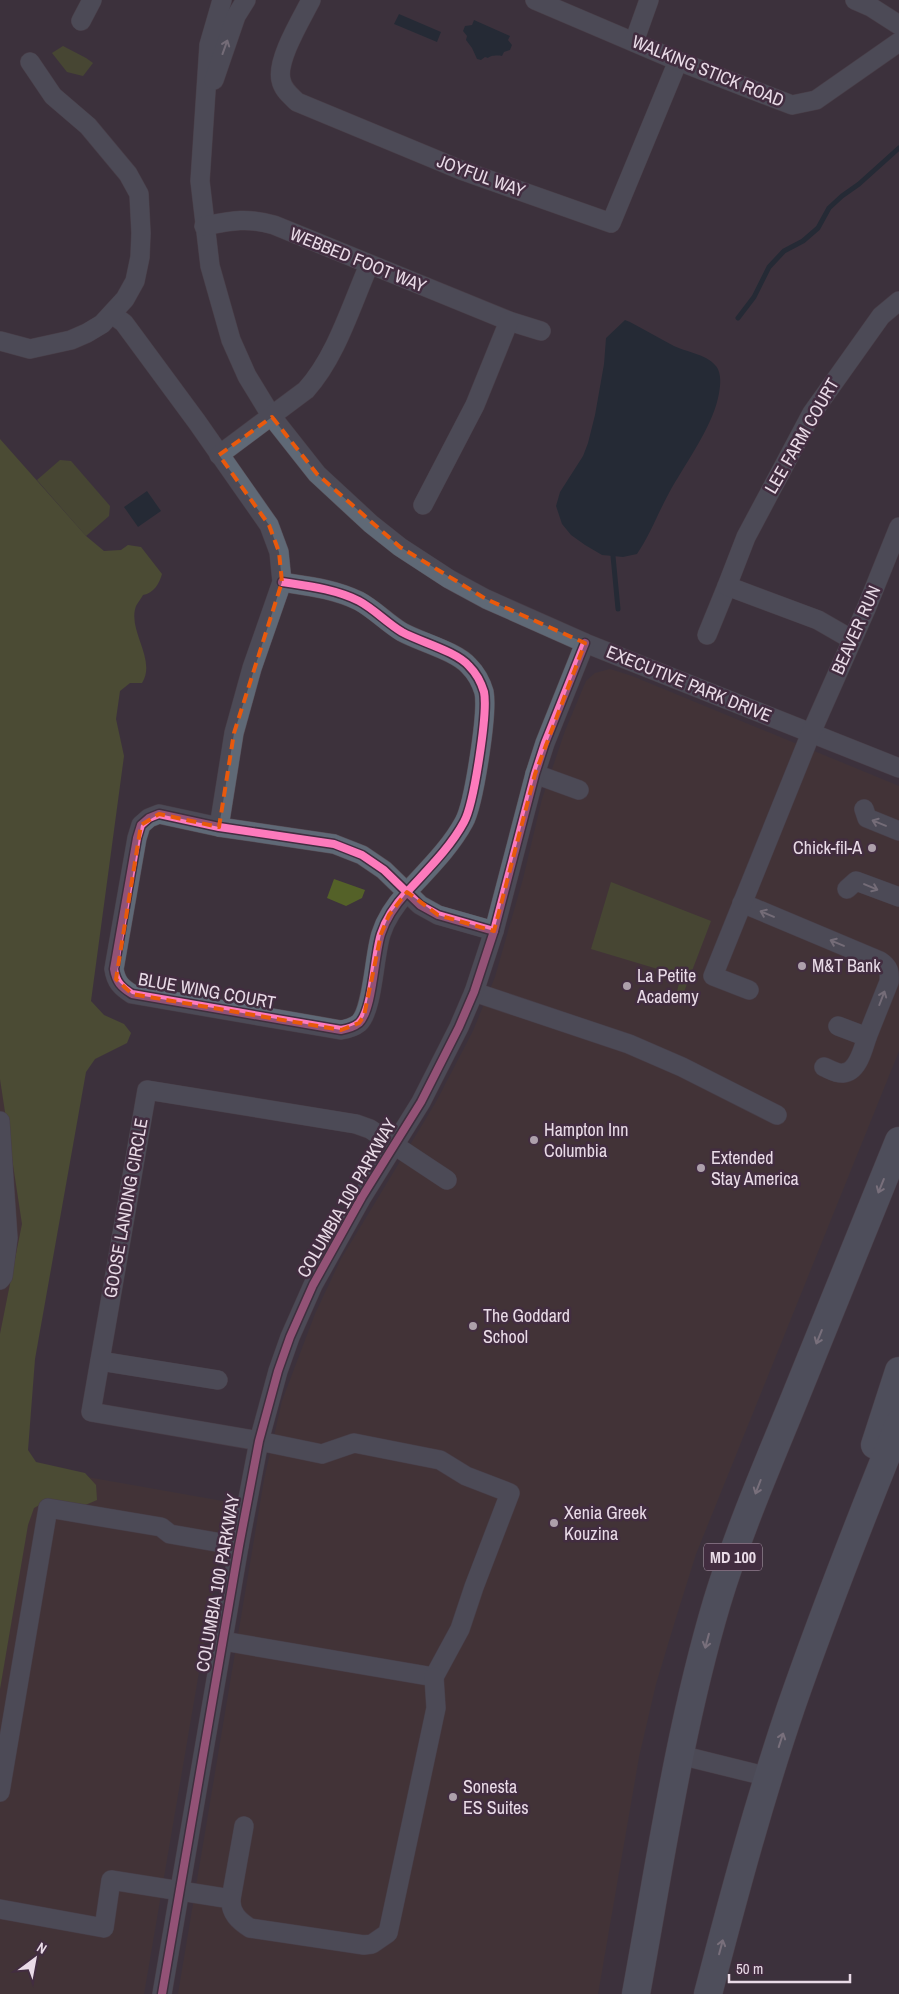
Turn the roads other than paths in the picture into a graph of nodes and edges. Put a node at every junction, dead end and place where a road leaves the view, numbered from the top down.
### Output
1 (92, 0) edge
2 (222, 0) edge
3 (246, 0) edge
4 (311, 0) edge
5 (535, 0) edge
6 (649, 0) edge
7 (855, 0) edge
8 (81, 21) dead end
9 (899, 25) edge
10 (634, 42) junction
11 (899, 42) edge
12 (678, 61) junction
13 (30, 62) dead end
14 (204, 110) junction
15 (204, 226) junction
16 (369, 265) junction
17 (898, 303) edge
18 (112, 314) junction
19 (508, 320) junction
20 (541, 331) dead end
21 (0, 340) edge
22 (272, 417) junction
23 (219, 455) junction
24 (423, 505) dead end
25 (899, 527) edge
26 (282, 582) junction
27 (728, 586) junction
28 (706, 635) dead end
29 (851, 639) junction
30 (585, 643) junction
31 (811, 733) junction
32 (899, 768) edge
33 (535, 774) junction
34 (579, 790) dead end
35 (864, 809) dead end
36 (219, 826) junction
37 (899, 831) edge
38 (847, 889) dead end
39 (408, 892) junction
40 (899, 897) edge
41 (742, 903) junction
42 (494, 931) junction
43 (749, 990) dead end
44 (474, 992) junction
45 (838, 1026) dead end
46 (867, 1038) junction
47 (824, 1067) dead end
48 (777, 1115) dead end
49 (0, 1121) edge
50 (899, 1141) edge
51 (394, 1146) junction
52 (447, 1180) dead end
53 (0, 1280) edge
54 (100, 1361) junction
55 (899, 1370) edge
56 (218, 1380) dead end
57 (899, 1424) edge
58 (259, 1441) junction
59 (239, 1546) junction
60 (815, 1640) junction
61 (223, 1641) junction
62 (434, 1677) junction
63 (680, 1755) junction
64 (769, 1777) junction
65 (0, 1792) edge
66 (244, 1826) dead end
67 (181, 1890) junction
68 (231, 1899) junction
69 (0, 1909) edge
70 (162, 1994) edge
71 (636, 1994) edge
72 (708, 1994) edge

1 - 8 street
2 - 14 street, EXECUTIVE PARK DRIVE
14 -> 3 street, EXECUTIVE PARK DRIVE
4 - 12 street, JOYFUL WAY
5 - 10 street, WALKING STICK ROAD
6 - 10 street
7 - 9 street
10 - 12 street, WALKING STICK ROAD
11 - 12 street, WALKING STICK ROAD
13 - 18 street
14 - 15 street, EXECUTIVE PARK DRIVE
15 - 16 street, WEBBED FOOT WAY
15 - 22 street, EXECUTIVE PARK DRIVE
16 - 19 street, WEBBED FOOT WAY
16 - 22 street
17 - 27 street, LEE FARM COURT
18 - 21 street
18 - 23 street
19 - 20 street, WEBBED FOOT WAY
19 - 24 street
22 - 23 street
22 - 30 street, EXECUTIVE PARK DRIVE
23 - 26 street
25 - 29 street, BEAVER RUN
26 - 36 street
26 - 39 street
27 - 28 street, LEE FARM COURT
27 - 29 street
29 - 31 street, BEAVER RUN
30 - 31 street, EXECUTIVE PARK DRIVE
30 - 33 street, COLUMBIA 100 PARKWAY
31 - 32 street, EXECUTIVE PARK DRIVE
31 - 41 street, BEAVER RUN
33 - 34 street
33 - 42 street, COLUMBIA 100 PARKWAY
37 -> 35 street
36 - 39 street, BLUE WING COURT
36 - 39 street, BLUE WING COURT
38 -> 40 street
39 - 42 street, BLUE WING COURT
41 - 43 street, BEAVER RUN
46 -> 41 street
42 - 44 street, COLUMBIA 100 PARKWAY
44 - 48 street
44 - 51 street, COLUMBIA 100 PARKWAY
45 - 46 street
46 - 47 street
49 - 53 street
50 -> 63 highway, MD 100
51 - 52 street
51 - 54 street, GOOSE LANDING CIRCLE
51 - 58 street, COLUMBIA 100 PARKWAY
54 - 56 street
54 - 58 street, GOOSE LANDING CIRCLE
55 - 60 highway
57 - 60 highway
58 - 59 street, COLUMBIA 100 PARKWAY
58 - 62 street
59 - 61 street, COLUMBIA 100 PARKWAY
59 - 65 street
64 -> 60 highway
61 - 62 street
61 - 67 street, COLUMBIA 100 PARKWAY
62 - 68 street
63 - 64 street
63 - 71 highway, MD 100
72 -> 64 highway
66 - 68 street
67 - 68 street
67 - 69 street
67 - 70 street, COLUMBIA 100 PARKWAY

